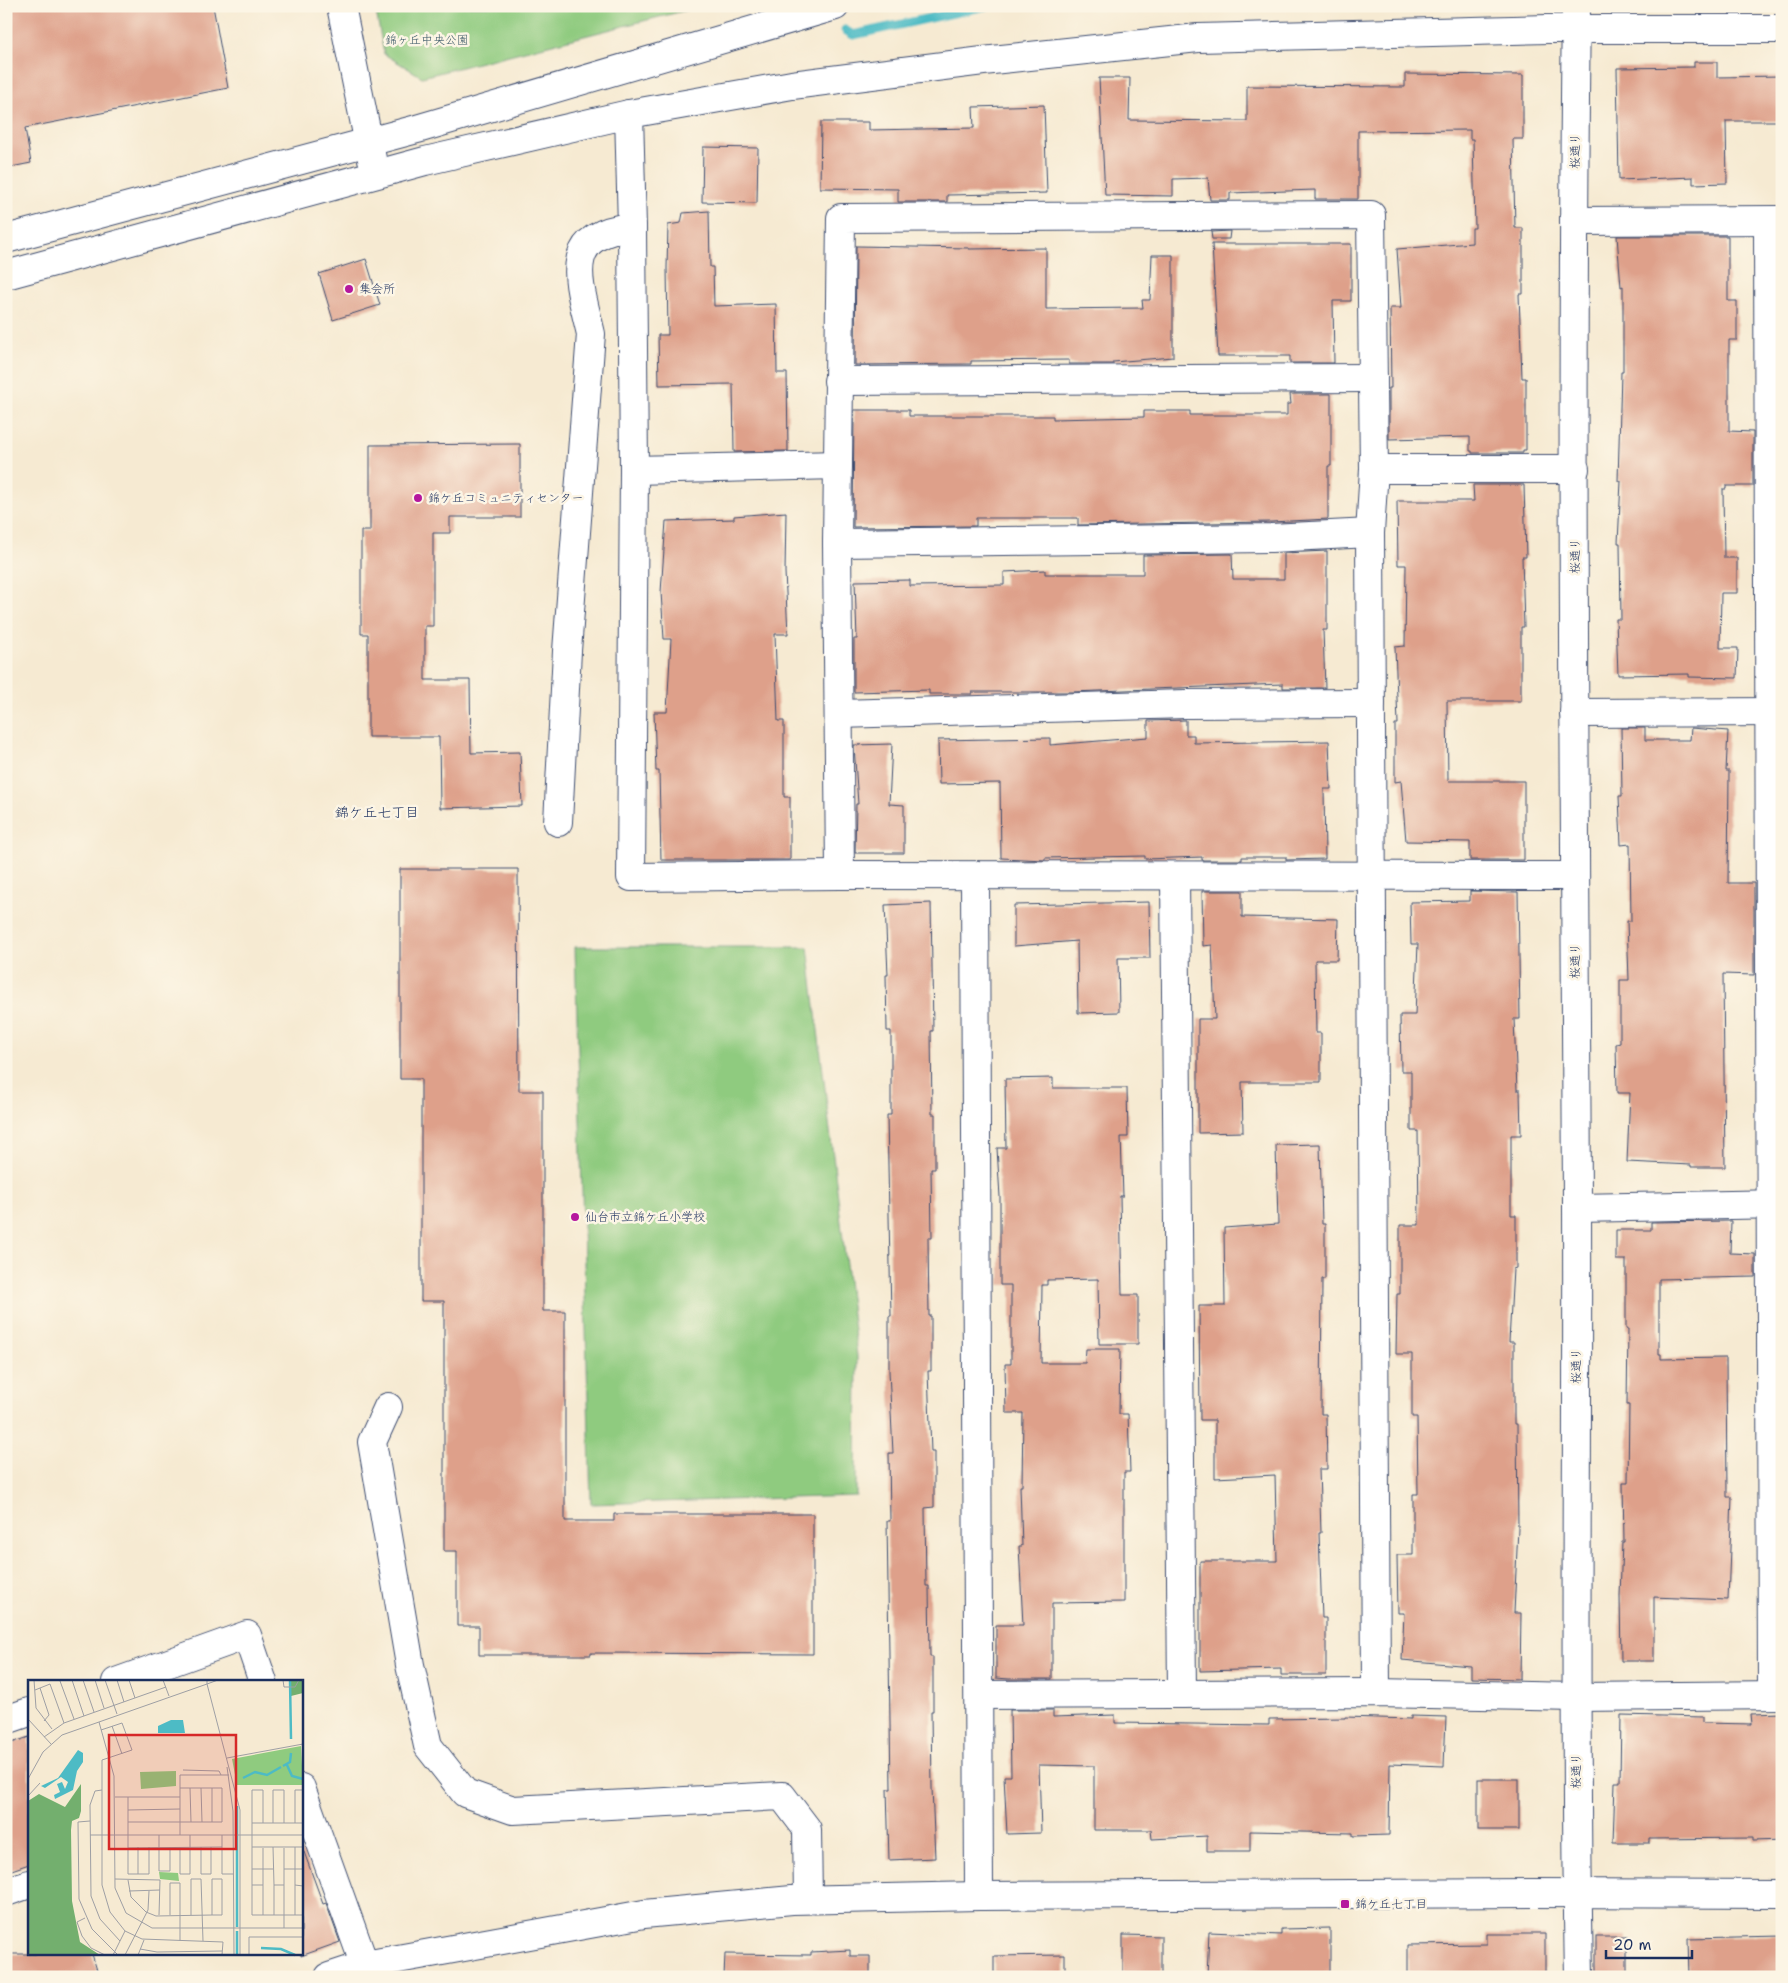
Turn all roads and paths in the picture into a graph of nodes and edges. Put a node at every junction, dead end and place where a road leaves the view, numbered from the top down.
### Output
1 (341, 6) edge
2 (835, 6) edge
3 (1576, 17) edge
4 (1782, 29) edge
5 (629, 114) junction
6 (367, 142) junction
7 (376, 174) junction
8 (1574, 220) junction
9 (1775, 220) edge
10 (632, 226) junction
11 (6, 239) edge
12 (6, 274) edge
13 (1373, 378) junction
14 (838, 381) junction
15 (1775, 387) edge
16 (838, 465) junction
17 (1374, 469) junction
18 (1575, 469) junction
19 (634, 470) junction
20 (1370, 533) junction
21 (837, 542) junction
22 (1775, 543) edge
23 (1371, 703) junction
24 (1776, 712) edge
25 (1574, 713) junction
26 (839, 714) junction
27 (558, 822) dead end
28 (840, 875) junction
29 (975, 876) junction
30 (1174, 876) junction
31 (1575, 876) junction
32 (1776, 876) edge
33 (1372, 877) junction
34 (1776, 1041) edge
35 (1776, 1204) edge
36 (1577, 1208) junction
37 (1776, 1369) edge
38 (388, 1407) dead end
39 (1776, 1530) edge
40 (122, 1680) edge
41 (262, 1680) edge
42 (1376, 1693) junction
43 (1182, 1694) junction
44 (980, 1695) junction
45 (1777, 1696) edge
46 (1576, 1697) junction
47 (28, 1712) edge
48 (6, 1720) edge
49 (302, 1791) edge
50 (28, 1884) edge
51 (6, 1892) edge
52 (1577, 1892) junction
53 (1782, 1894) edge
54 (979, 1896) junction
55 (808, 1899) junction
56 (367, 1971) edge
57 (329, 1977) edge
58 (1579, 1977) edge

1 - 6 street
2 - 6 street
3 - 4 street
3 - 5 street
3 - 8 street, 桜通り
5 - 7 street
5 - 10 street
6 - 7 street
6 - 11 street
7 - 12 street
8 - 9 street
8 - 18 street, 桜通り
9 - 15 street
10 - 19 street
10 - 27 street
13 - 14 street
13 - 14 street
13 - 17 street
14 - 16 street
15 - 22 street
16 - 19 street
16 - 21 street
17 - 18 street
17 - 20 street
18 - 25 street, 桜通り
19 - 28 street
20 - 21 street
20 - 23 street
21 - 26 street
22 - 24 street
23 - 26 street
23 - 33 street
24 - 25 street
24 - 32 street
25 - 31 street, 桜通り
26 - 28 street
28 - 29 street
29 - 30 street
29 - 44 street
30 - 33 street
30 - 43 street
31 - 33 street
31 - 36 street, 桜通り
32 - 34 street
33 - 42 street
34 - 35 street
35 - 36 street
35 - 37 street
36 - 46 street, 桜通り
37 - 39 street
38 - 55 street
39 - 45 street
40 - 41 street
42 - 43 street
42 - 46 street
43 - 44 street
44 - 54 street
45 - 46 street
46 - 52 street, 桜通り
47 - 48 street
49 - 56 street
50 - 51 street
52 - 53 street
52 - 54 street
52 - 58 street, 桜通り
54 - 55 street
55 - 56 street
56 - 57 street

